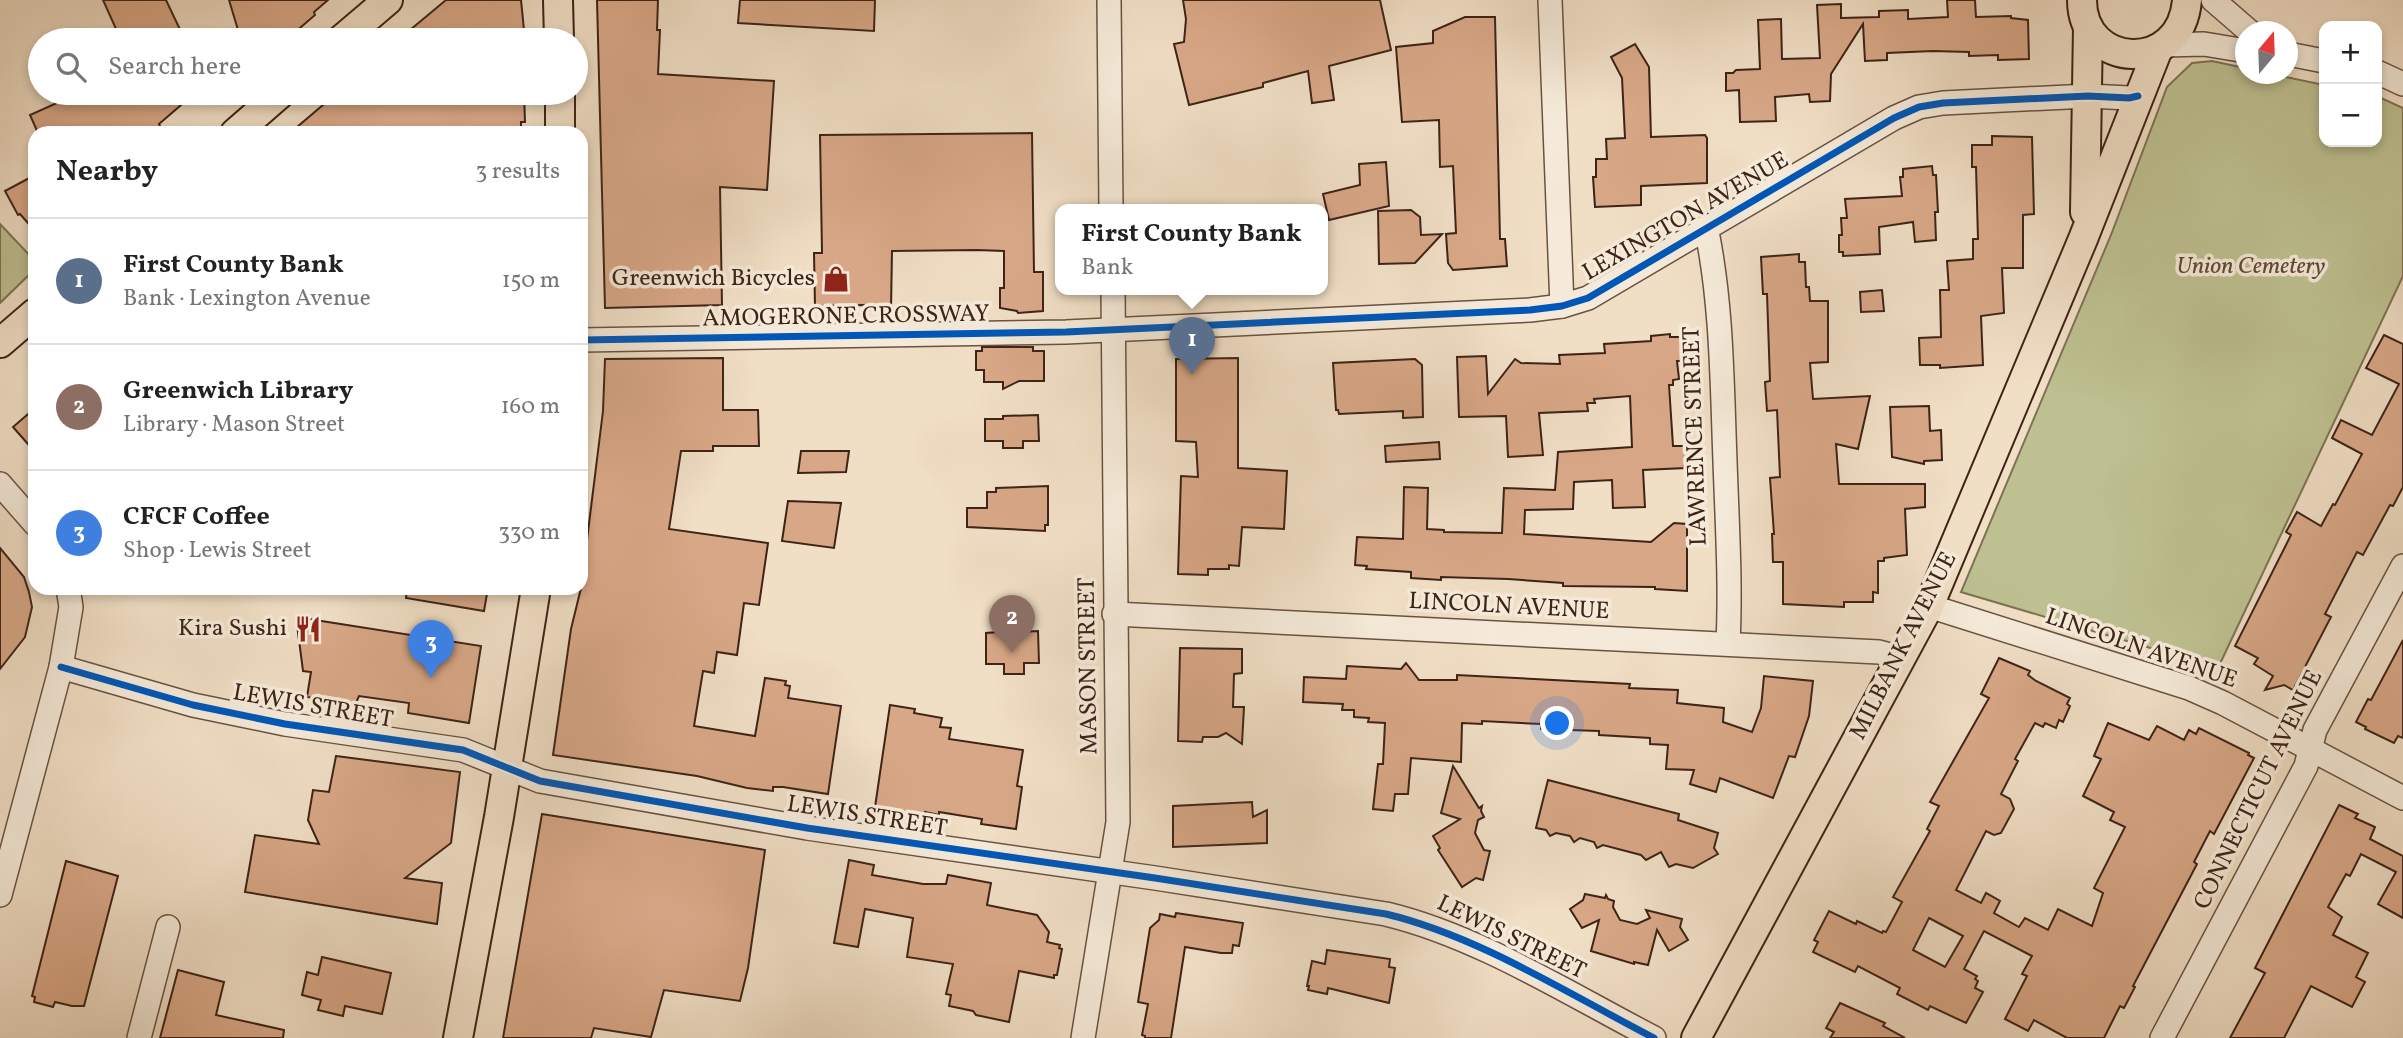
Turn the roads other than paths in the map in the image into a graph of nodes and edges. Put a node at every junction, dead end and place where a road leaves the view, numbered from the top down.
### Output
1 (388, 0) edge
2 (558, 0) edge
3 (1109, 0) edge
4 (1550, 0) edge
5 (2082, 0) edge
6 (2187, 0) edge
7 (2213, 0) edge
8 (2237, 21) edge
9 (2088, 27) junction
10 (355, 28) edge
11 (559, 28) edge
12 (2161, 47) junction
13 (2235, 49) edge
14 (2298, 55) edge
15 (2319, 60) edge
16 (2382, 74) edge
17 (2403, 84) edge
18 (2088, 96) junction
19 (2138, 96) junction
20 (267, 105) edge
21 (559, 105) edge
22 (243, 126) edge
23 (560, 126) edge
24 (1111, 204) edge
25 (1706, 227) junction
26 (2083, 239) junction
27 (1113, 295) edge
28 (1562, 306) junction
29 (28, 319) edge
30 (1112, 330) junction
31 (588, 340) edge
32 (0, 344) edge
33 (0, 484) edge
34 (28, 516) edge
35 (2403, 566) edge
36 (69, 595) edge
37 (535, 595) edge
38 (1929, 606) junction
39 (1114, 614) junction
40 (1728, 643) junction
41 (1901, 657) junction
42 (61, 667) junction
43 (2311, 749) junction
44 (507, 767) junction
45 (2403, 797) edge
46 (1111, 872) junction
47 (0, 895) edge
48 (168, 927) dead end
49 (139, 1038) edge
50 (458, 1038) edge
51 (1083, 1038) edge
52 (1654, 1038) edge
53 (1696, 1038) edge
54 (2162, 1038) edge

1 - 10 main road
2 - 11 main road
3 - 24 street
4 - 28 street
5 - 9 main road, MILBANK AVENUE
6 - 12 main road, MILBANK AVENUE
7 - 8 street
9 - 12 main road
9 - 18 main road, MILBANK AVENUE
12 - 13 street
12 - 19 main road, MILBANK AVENUE
14 - 15 street
16 - 17 street
18 - 19 street, LEXINGTON AVENUE
18 - 25 street, LEXINGTON AVENUE
18 - 26 main road, MILBANK AVENUE
19 - 26 main road, MILBANK AVENUE
20 - 22 main road
21 - 23 main road
25 - 28 street, LEXINGTON AVENUE
25 - 40 street, LAWRENCE STREET
26 - 38 main road, MILBANK AVENUE
27 - 30 street, MASON STREET
28 - 30 street, LEXINGTON AVENUE
29 - 32 main road
30 - 31 street, AMOGERONE CROSSWAY
30 - 39 street, MASON STREET
33 - 34 street
35 - 43 street, CONNECTICUT AVENUE
36 - 42 street
37 - 44 main road
38 - 41 main road, MILBANK AVENUE
38 - 43 street, LINCOLN AVENUE
39 - 40 street, LINCOLN AVENUE
39 - 46 street, MASON STREET
40 - 41 street, LINCOLN AVENUE
41 - 53 main road, MILBANK AVENUE
42 - 44 street, LEWIS STREET
42 - 47 street
43 - 45 street, LINCOLN AVENUE
43 - 54 street, CONNECTICUT AVENUE
44 - 46 street, LEWIS STREET
44 - 50 main road
46 - 51 street, MASON STREET
46 - 52 street, LEWIS STREET
48 - 49 street

